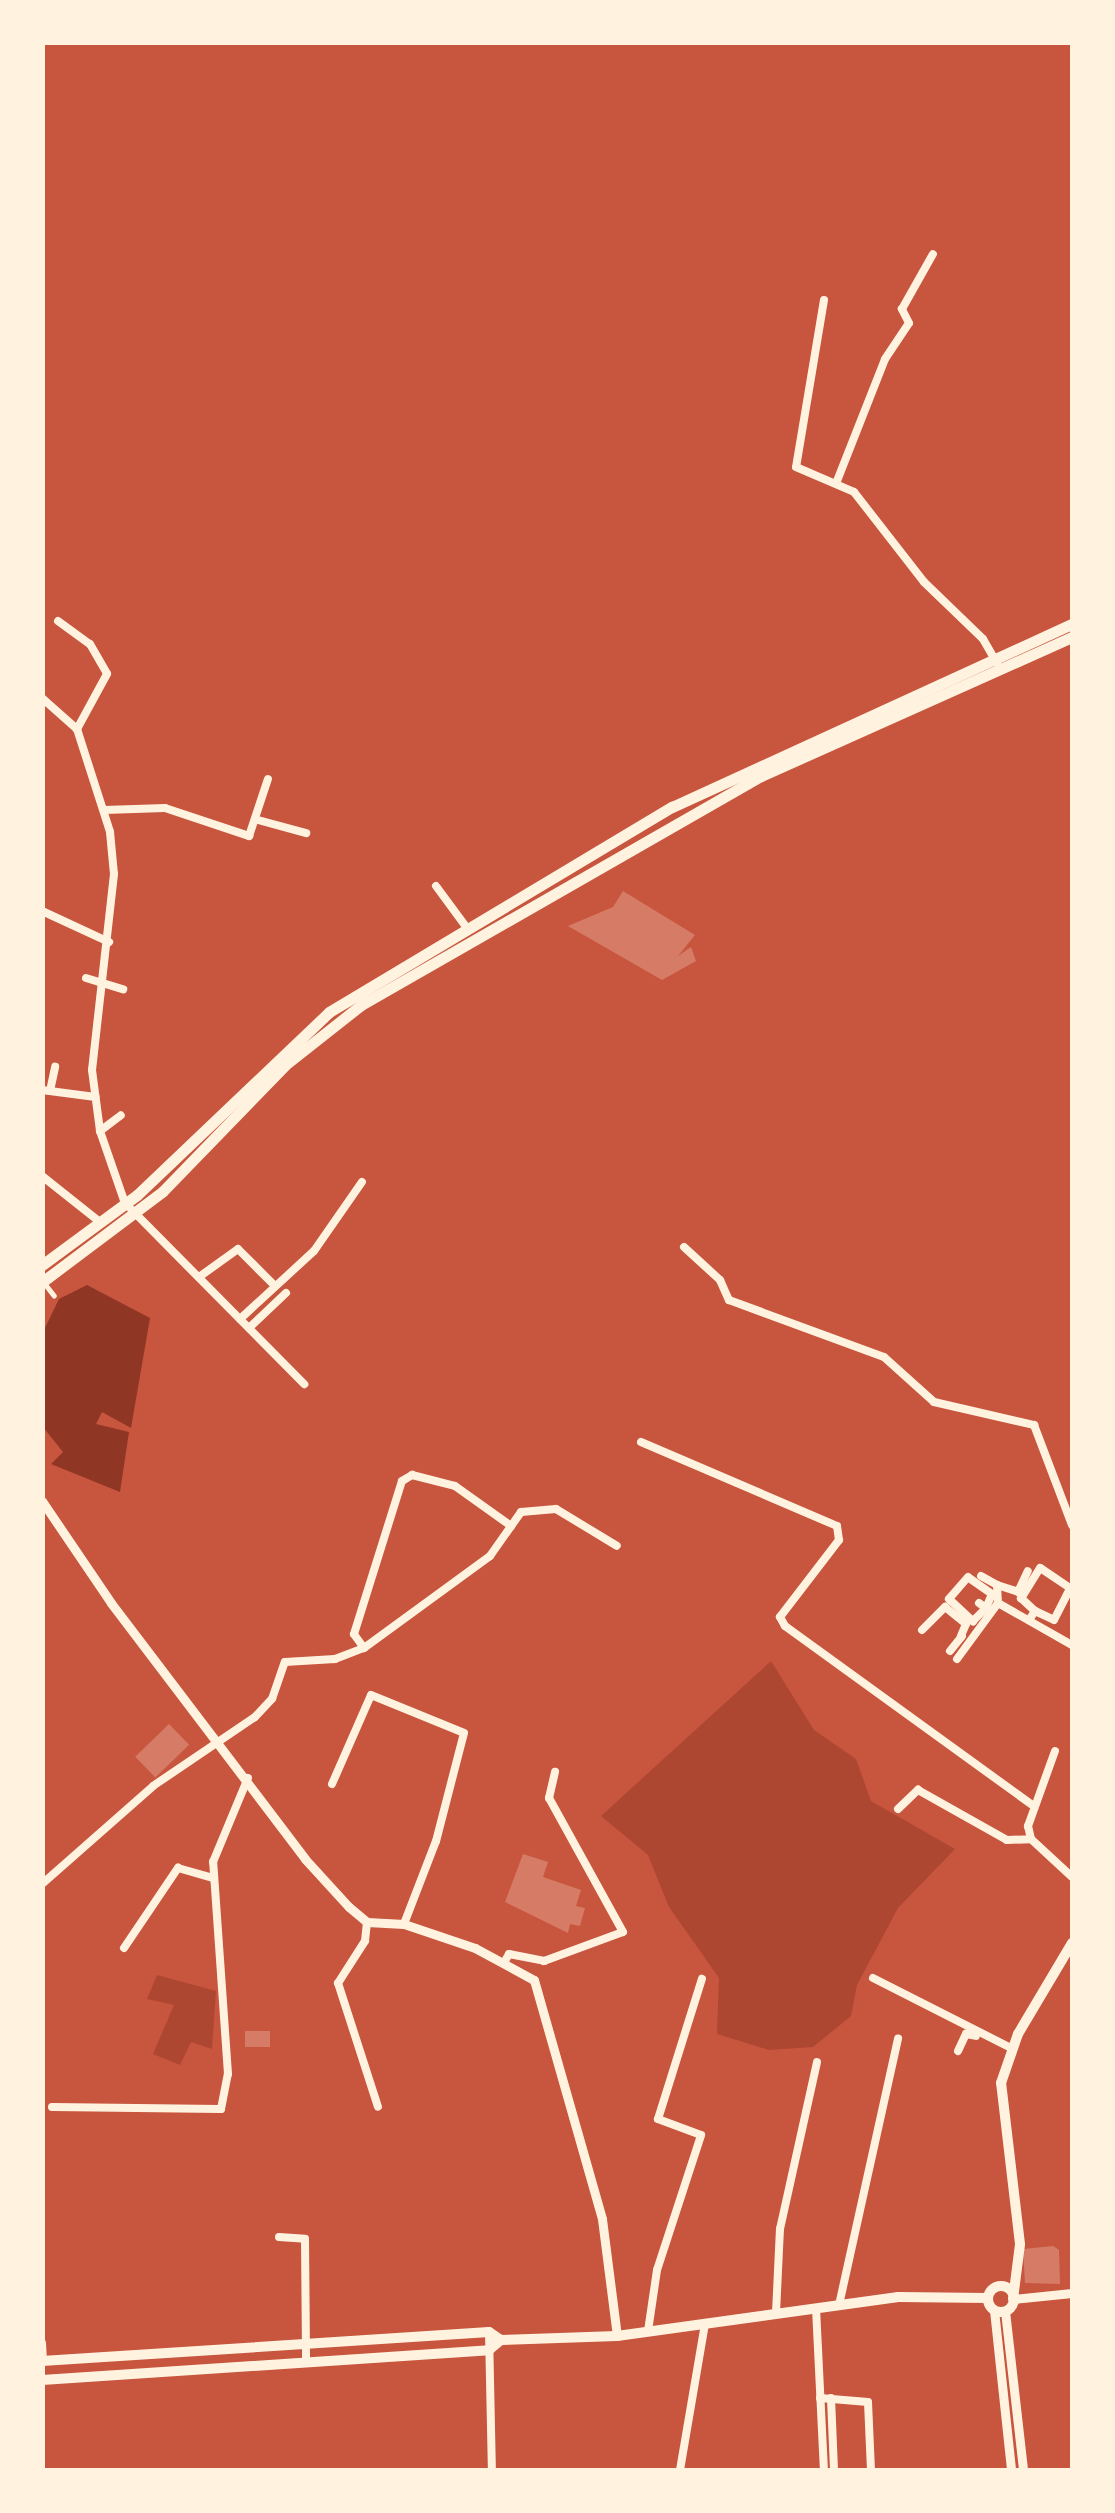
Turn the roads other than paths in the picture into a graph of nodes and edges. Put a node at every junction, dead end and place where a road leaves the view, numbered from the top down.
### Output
1 (932, 254) dead end
2 (824, 300) dead end
3 (837, 480) junction
4 (58, 621) dead end
5 (1072, 624) edge
6 (1072, 636) edge
7 (996, 662) junction
8 (42, 698) edge
9 (76, 729) junction
10 (268, 779) dead end
11 (104, 810) junction
12 (258, 820) junction
13 (306, 833) dead end
14 (604, 848) junction
15 (611, 860) junction
16 (436, 886) dead end
17 (42, 911) edge
18 (502, 915) junction
19 (467, 928) junction
20 (108, 942) junction
21 (86, 978) dead end
22 (100, 984) junction
23 (124, 989) dead end
24 (55, 1067) dead end
25 (46, 1090) edge
26 (96, 1096) junction
27 (121, 1115) dead end
28 (100, 1131) junction
29 (42, 1176) edge
30 (362, 1182) dead end
31 (125, 1203) junction
32 (136, 1214) junction
33 (101, 1223) junction
34 (684, 1247) dead end
35 (42, 1264) edge
36 (199, 1277) junction
37 (43, 1282) edge
38 (275, 1286) junction
39 (286, 1293) dead end
40 (54, 1296) dead end
41 (240, 1319) junction
42 (250, 1328) junction
43 (304, 1384) dead end
44 (641, 1442) dead end
45 (42, 1500) edge
46 (1072, 1524) edge
47 (511, 1526) junction
48 (617, 1546) dead end
49 (1028, 1571) dead end
50 (981, 1576) dead end
51 (997, 1585) junction
52 (998, 1603) junction
53 (986, 1608) junction
54 (1035, 1611) junction
55 (1030, 1620) junction
56 (922, 1630) dead end
57 (965, 1639) junction
58 (1072, 1644) edge
59 (364, 1648) junction
60 (950, 1650) dead end
61 (957, 1659) dead end
62 (217, 1739) junction
63 (1055, 1751) dead end
64 (555, 1772) dead end
65 (248, 1778) junction
66 (332, 1784) dead end
67 (1031, 1804) junction
68 (898, 1808) dead end
69 (1031, 1839) junction
70 (1072, 1877) edge
71 (213, 1878) junction
72 (42, 1884) edge
73 (368, 1922) junction
74 (404, 1924) junction
75 (1072, 1943) edge
76 (124, 1948) dead end
77 (1062, 1959) junction
78 (505, 1961) junction
79 (1072, 1966) edge
80 (702, 1978) dead end
81 (873, 1978) dead end
82 (898, 2038) dead end
83 (958, 2051) dead end
84 (1012, 2051) junction
85 (817, 2062) dead end
86 (378, 2106) dead end
87 (52, 2107) dead end
88 (279, 2237) dead end
89 (1072, 2293) edge
90 (1013, 2299) junction
91 (840, 2305) junction
92 (996, 2306) junction
93 (816, 2308) junction
94 (776, 2313) junction
95 (705, 2323) junction
96 (648, 2331) junction
97 (489, 2332) junction
98 (617, 2336) junction
99 (501, 2340) junction
100 (42, 2344) edge
101 (306, 2344) junction
102 (228, 2348) junction
103 (488, 2350) junction
104 (147, 2354) junction
105 (43, 2360) edge
106 (306, 2363) junction
107 (230, 2367) junction
108 (148, 2372) junction
109 (42, 2380) edge
110 (820, 2398) junction
111 (831, 2398) junction
112 (492, 2470) edge
113 (680, 2470) edge
114 (824, 2470) edge
115 (834, 2470) edge
116 (871, 2470) edge
117 (1011, 2470) edge
118 (1022, 2470) edge

1 - 3 street
2 - 3 street
3 - 7 street
4 - 9 street
5 - 7 main road
6 - 7 main road
7 - 14 main road
7 - 15 main road
8 - 9 street
9 - 11 street
10 - 12 street
11 - 12 street
11 - 20 street
12 - 13 street
14 - 15 main road
14 - 18 main road
15 - 18 main road
16 - 19 street
17 - 20 street
18 - 19 main road
18 - 32 main road
19 - 31 main road
20 - 22 street
21 - 22 street
22 - 23 street
22 - 26 street
24 - 25 street
25 - 26 street
26 - 28 street
27 - 28 street
28 - 31 street
29 - 33 street
30 - 38 street
31 - 32 street
31 - 33 main road
32 - 36 street
32 - 37 main road
33 - 35 main road
34 - 46 street
36 - 38 street
36 - 41 street
37 - 40 street
38 - 41 street
39 - 42 street
41 - 42 street
42 - 43 street
44 - 67 street
45 - 62 street
47 - 48 street
47 - 59 street
47 - 59 street
49 - 51 street
50 - 51 street
51 - 52 street
52 - 53 street
52 - 55 street
53 - 53 street
53 - 57 street
54 - 54 street
54 - 55 street
55 - 58 street
56 - 57 street
57 - 60 street
57 - 61 street
59 - 62 street
62 - 65 street
62 - 72 street
63 - 67 street
64 - 78 street
65 - 71 street
65 - 73 street
66 - 74 street
67 - 69 street
68 - 69 street
69 - 70 street
71 - 76 street
71 - 87 street
73 - 74 street
73 - 86 street
74 - 78 street
75 - 77 main road
77 - 79 street
77 - 84 main road
78 - 98 street
80 - 96 street
81 - 84 street
82 - 91 street
83 - 84 street
84 - 90 main road
85 - 94 street
88 - 101 street
89 - 90 street
90 - 92 main road
90 - 92 main road
91 - 92 main road
91 - 93 main road
92 - 117 street
92 - 118 street
93 - 94 main road
93 - 110 street
94 - 95 main road
95 - 96 main road
95 - 113 street
96 - 98 main road
97 - 99 main road
97 - 101 main road
97 - 103 street
98 - 99 main road
99 - 103 main road
100 - 105 street
101 - 102 main road
101 - 106 street
102 - 104 main road
102 - 107 street
103 - 106 main road
103 - 112 street
104 - 105 main road
104 - 108 street
106 - 107 main road
107 - 108 main road
108 - 109 main road
110 - 111 street
110 - 114 street
111 - 115 street
111 - 116 street

